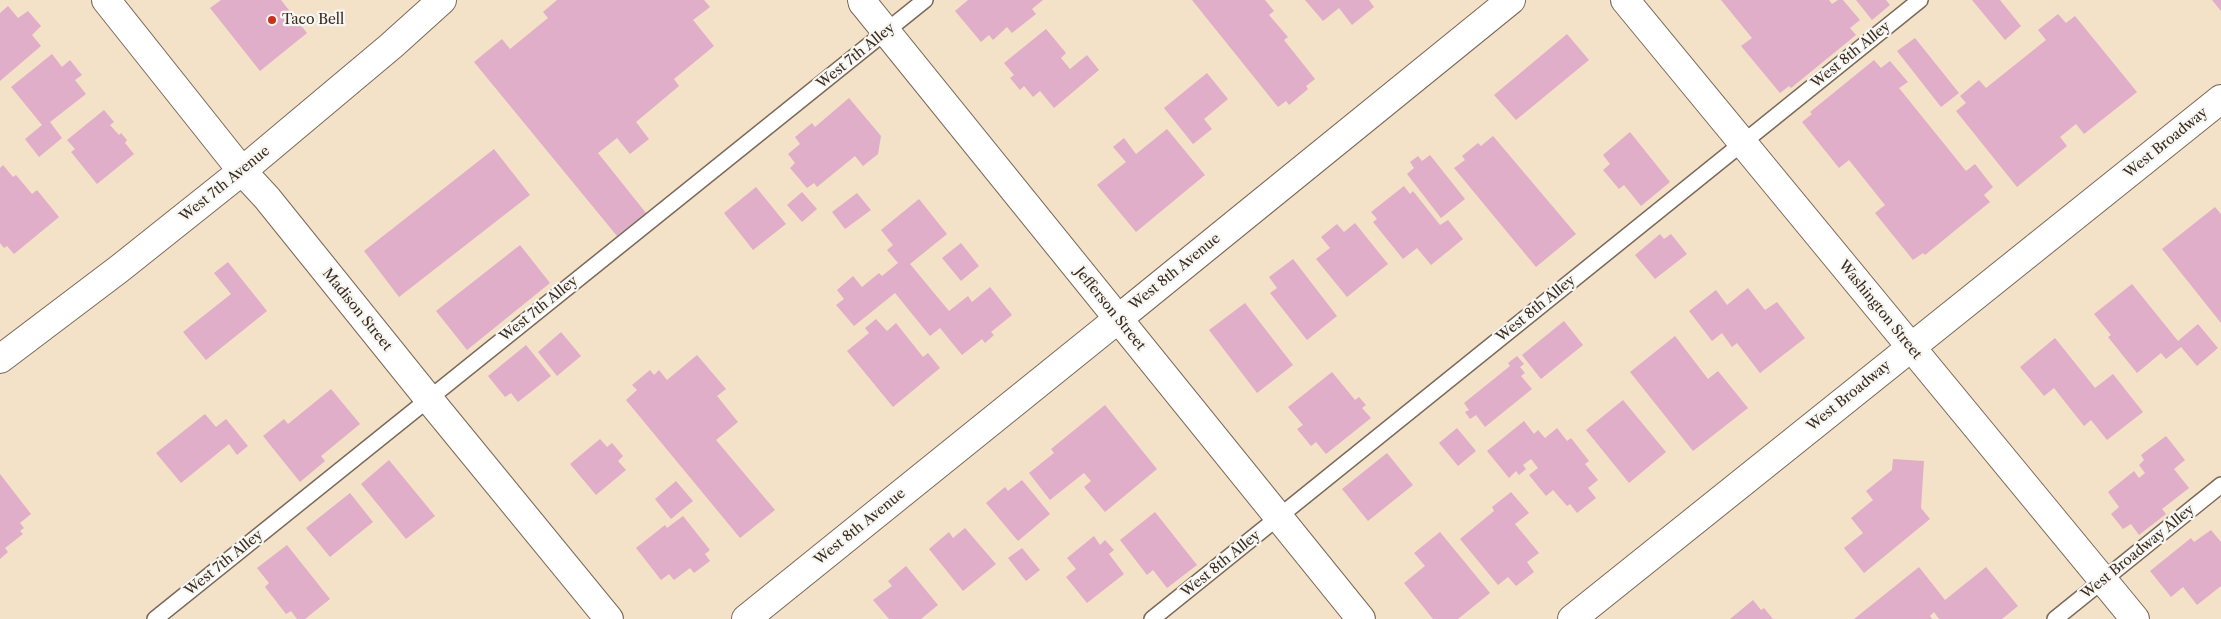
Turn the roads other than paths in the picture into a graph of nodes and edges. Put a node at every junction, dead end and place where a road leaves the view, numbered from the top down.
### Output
1 (106, 0) edge
2 (442, 0) edge
3 (925, 0) edge
4 (1511, 0) edge
5 (1625, 0) edge
6 (1920, 0) edge
7 (861, 1) edge
8 (886, 31) junction
9 (2221, 98) edge
10 (1742, 142) junction
11 (242, 171) junction
12 (1118, 319) junction
13 (1910, 347) junction
14 (0, 359) edge
15 (428, 398) junction
16 (2221, 485) edge
17 (1279, 518) junction
18 (2104, 580) junction
19 (155, 619) edge
20 (609, 619) edge
21 (746, 619) edge
22 (1152, 619) edge
23 (1361, 619) edge
24 (1572, 619) edge
25 (2055, 619) edge
26 (2135, 619) edge

1 - 11 street, Madison Street
2 - 11 street, West 7th Avenue
3 - 8 lane, West 7th Alley
4 - 12 street, West 8th Avenue
5 - 10 street, Washington Street
6 - 10 lane, West 8th Alley
7 - 8 street, Jefferson Street
8 - 12 street, Jefferson Street
8 - 15 lane, West 7th Alley
9 - 13 street, West Broadway
10 - 13 street, Washington Street
10 - 17 lane, West 8th Alley
11 - 14 street, West 7th Avenue
11 - 15 street, Madison Street
12 - 17 street, Jefferson Street
12 - 21 street, West 8th Avenue
13 - 18 street, Washington Street
13 - 24 street, West Broadway
15 - 19 lane, West 7th Alley
15 - 20 street, Madison Street
16 - 18 lane, West Broadway Alley
17 - 22 lane, West 8th Alley
17 - 23 street, Jefferson Street
18 - 25 lane, West Broadway Alley
18 - 26 street, Washington Street

